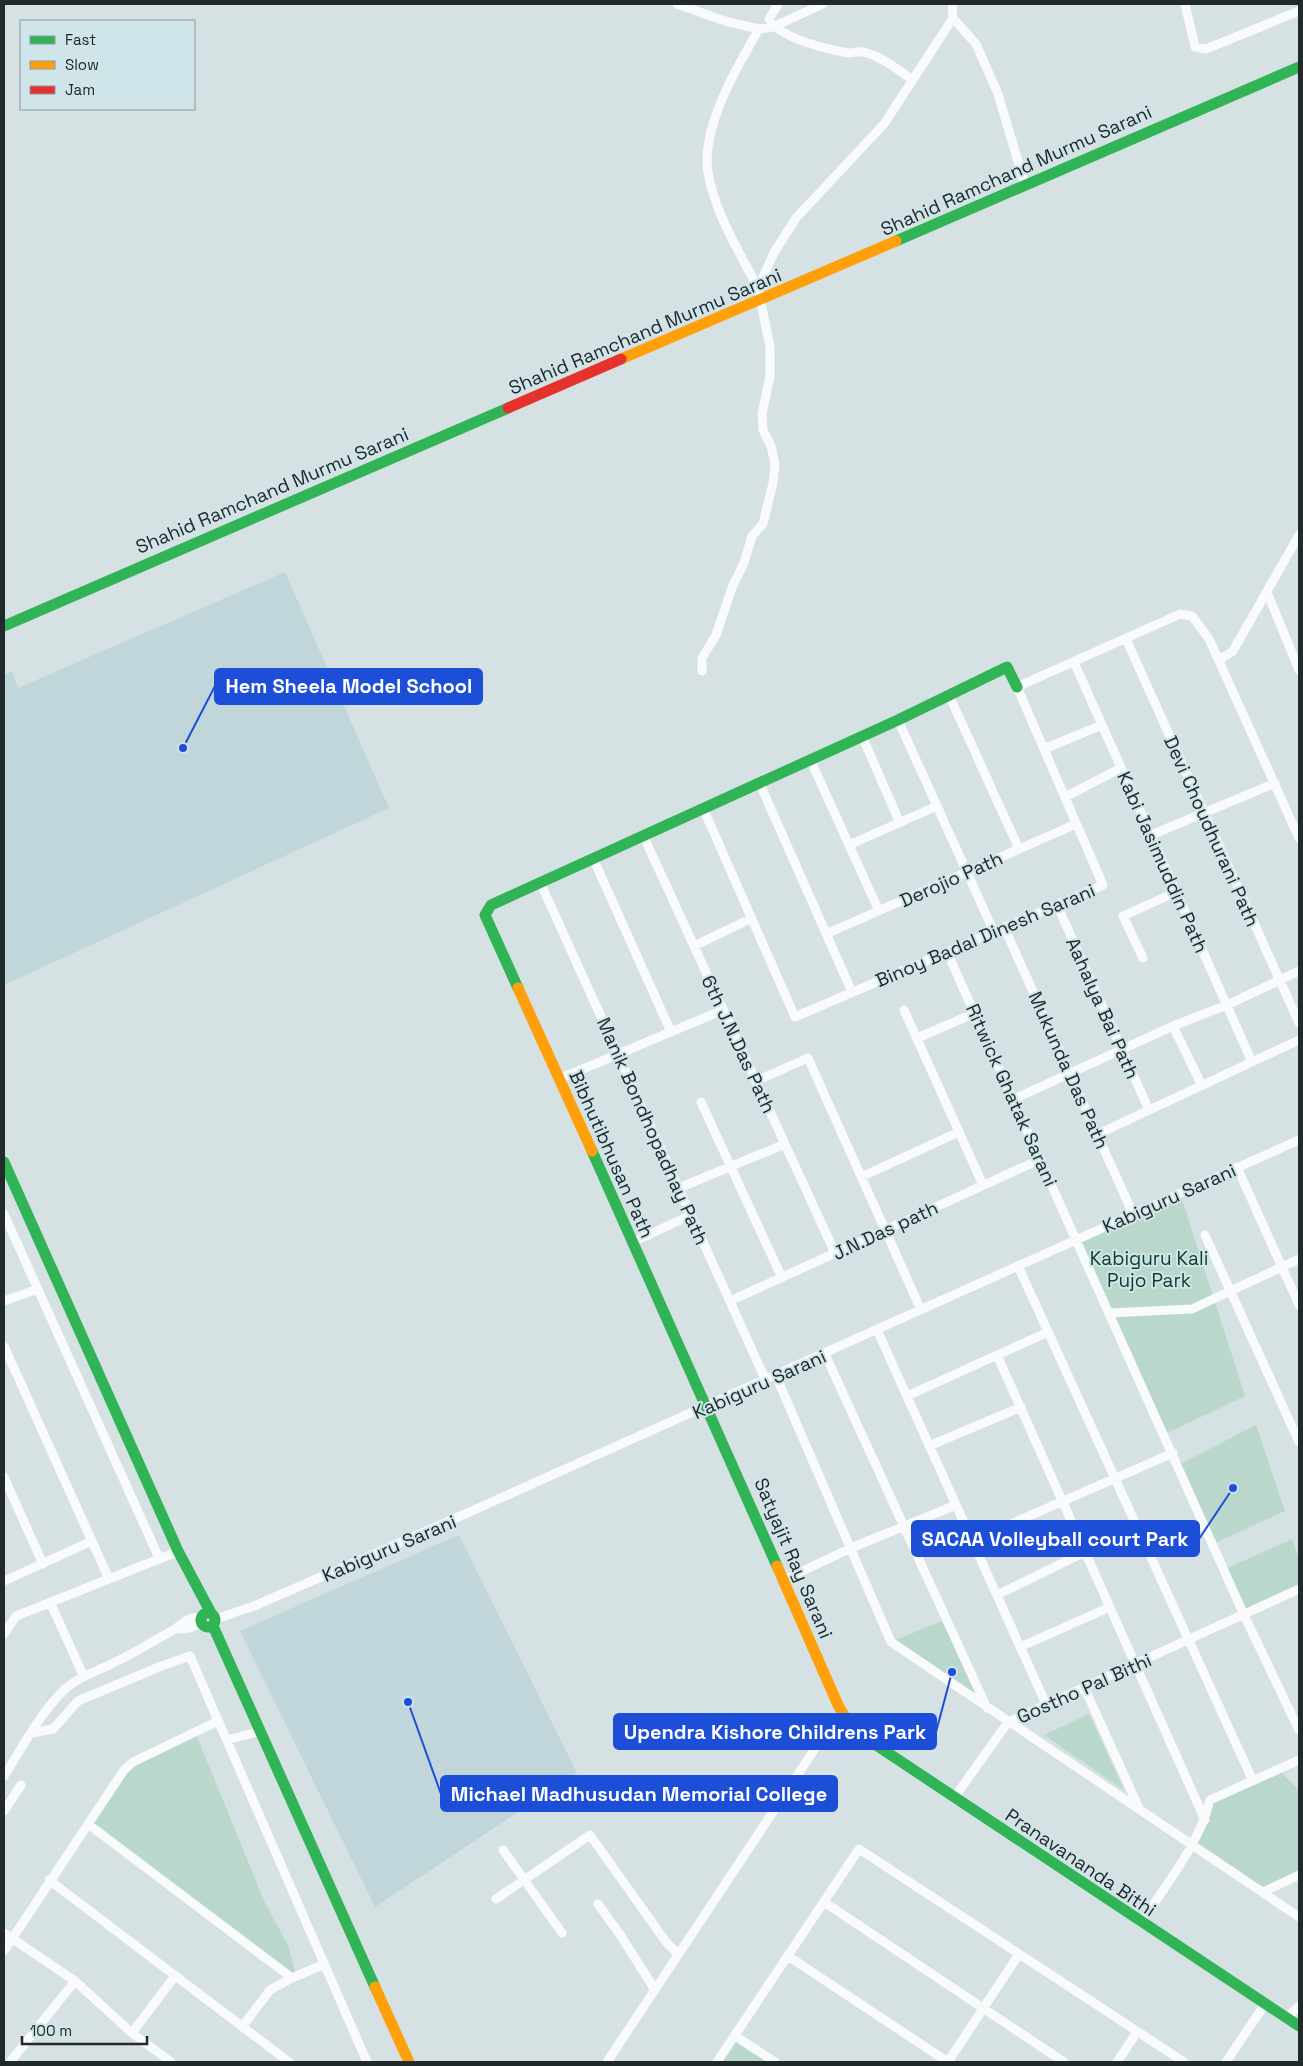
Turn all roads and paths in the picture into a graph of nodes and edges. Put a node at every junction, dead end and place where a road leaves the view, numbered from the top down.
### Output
1 (677, 4) edge
2 (778, 4) edge
3 (823, 4) edge
4 (952, 4) edge
5 (1185, 4) edge
6 (1299, 11) edge
7 (953, 18) junction
8 (773, 27) junction
9 (759, 29) junction
10 (1299, 67) edge
11 (913, 80) junction
12 (1025, 185) junction
13 (759, 294) junction
14 (1299, 534) edge
15 (1267, 592) junction
16 (4, 626) edge
17 (1126, 638) junction
18 (1219, 660) junction
19 (1074, 662) junction
20 (1299, 670) edge
21 (702, 671) dead end
22 (1017, 687) junction
23 (949, 695) junction
24 (898, 720) junction
25 (1102, 725) junction
26 (862, 736) junction
27 (1044, 749) junction
28 (810, 759) junction
29 (1121, 768) junction
30 (759, 782) junction
31 (1275, 783) junction
32 (1064, 797) junction
33 (937, 806) junction
34 (703, 808) junction
35 (1204, 813) junction
36 (900, 823) junction
37 (1076, 824) junction
38 (1297, 824) edge
39 (643, 835) junction
40 (1151, 835) junction
41 (1299, 838) edge
42 (849, 845) junction
43 (1019, 849) junction
44 (593, 858) junction
45 (967, 872) junction
46 (540, 882) junction
47 (1176, 892) junction
48 (1057, 905) junction
49 (879, 911) junction
50 (752, 918) junction
51 (1004, 927) junction
52 (994, 932) junction
53 (826, 934) junction
54 (694, 946) junction
55 (947, 952) junction
56 (1143, 958) dead end
57 (1299, 971) edge
58 (1280, 980) junction
59 (852, 992) junction
60 (1227, 1005) junction
61 (723, 1010) junction
62 (904, 1010) dead end
63 (975, 1013) junction
64 (1299, 1023) edge
65 (1172, 1026) junction
66 (671, 1032) junction
67 (917, 1038) junction
68 (1299, 1040) edge
69 (1122, 1050) junction
70 (618, 1054) junction
71 (1252, 1062) junction
72 (1070, 1073) junction
73 (559, 1080) junction
74 (756, 1082) junction
75 (1202, 1086) junction
76 (1014, 1099) junction
77 (701, 1102) dead end
78 (1149, 1110) junction
79 (959, 1132) junction
80 (1098, 1134) junction
81 (1299, 1140) edge
82 (785, 1144) junction
83 (1041, 1159) junction
84 (4, 1162) edge
85 (731, 1166) junction
86 (1238, 1168) junction
87 (4, 1175) edge
88 (861, 1177) junction
89 (983, 1185) junction
90 (679, 1188) junction
91 (4, 1214) edge
92 (1133, 1214) junction
93 (691, 1215) junction
94 (885, 1230) junction
95 (1205, 1235) dead end
96 (1077, 1239) junction
97 (632, 1242) junction
98 (835, 1253) junction
99 (1299, 1259) edge
100 (1018, 1266) junction
101 (1282, 1267) junction
102 (782, 1278) junction
103 (38, 1289) junction
104 (1230, 1290) junction
105 (4, 1301) edge
106 (730, 1301) junction
107 (1299, 1305) edge
108 (921, 1310) junction
109 (1110, 1313) junction
110 (877, 1330) junction
111 (1048, 1332) junction
112 (4, 1346) edge
113 (825, 1354) junction
114 (997, 1355) junction
115 (776, 1376) junction
116 (766, 1381) junction
117 (907, 1396) junction
118 (708, 1407) junction
119 (1021, 1407) junction
120 (1299, 1442) edge
121 (929, 1446) junction
122 (1173, 1452) junction
123 (4, 1477) edge
124 (1115, 1478) junction
125 (1063, 1501) junction
126 (956, 1505) junction
127 (904, 1527) junction
128 (92, 1541) junction
129 (972, 1541) junction
130 (851, 1548) junction
131 (1085, 1552) junction
132 (174, 1553) junction
133 (159, 1558) junction
134 (43, 1564) junction
135 (109, 1579) junction
136 (784, 1580) junction
137 (4, 1581) edge
138 (1299, 1590) edge
139 (997, 1595) junction
140 (50, 1602) junction
141 (1110, 1607) junction
142 (1244, 1615) junction
143 (208, 1620) junction
144 (4, 1634) edge
145 (1189, 1640) junction
146 (1020, 1647) junction
147 (1136, 1664) junction
148 (84, 1677) junction
149 (1084, 1688) junction
150 (1046, 1704) junction
151 (987, 1708) junction
152 (218, 1721) junction
153 (848, 1722) junction
154 (1008, 1722) junction
155 (1299, 1730) edge
156 (261, 1731) junction
157 (32, 1733) junction
158 (226, 1740) junction
159 (1299, 1760) edge
160 (4, 1776) edge
161 (1253, 1780) junction
162 (20, 1785) dead end
163 (954, 1798) junction
164 (1139, 1808) junction
165 (4, 1811) edge
166 (1205, 1820) junction
167 (88, 1824) junction
168 (1192, 1844) junction
169 (503, 1850) dead end
170 (1299, 1875) edge
171 (49, 1880) junction
172 (524, 1881) junction
173 (1263, 1892) junction
174 (496, 1899) dead end
175 (824, 1902) junction
176 (598, 1904) dead end
177 (1299, 1917) edge
178 (1142, 1923) junction
179 (4, 1933) edge
180 (562, 1934) dead end
181 (13, 1938) junction
182 (4, 1951) edge
183 (678, 1954) junction
184 (1019, 1954) junction
185 (788, 1956) junction
186 (325, 1964) junction
187 (175, 1976) junction
188 (292, 1978) junction
189 (75, 1981) junction
190 (655, 1990) junction
191 (1265, 2004) junction
192 (1299, 2006) edge
193 (984, 2009) junction
194 (1287, 2018) junction
195 (1299, 2026) edge
196 (242, 2027) junction
197 (1137, 2032) junction
198 (132, 2033) junction
199 (735, 2036) junction
200 (10, 2062) edge
201 (171, 2062) edge
202 (290, 2062) edge
203 (367, 2062) edge
204 (409, 2062) edge
205 (607, 2062) edge
206 (717, 2062) edge
207 (775, 2062) edge
208 (1064, 2062) edge
209 (1118, 2062) edge
210 (1184, 2062) edge
211 (1226, 2062) edge

1 - 9 street
2 - 8 street
3 - 8 street
4 - 7 street
5 - 6 street
7 - 11 street
7 - 12 street
8 - 9 street
8 - 11 street
9 - 13 street
10 - 12 street, Shahid Ramchand Murmu Sarani
11 - 13 street
12 - 13 street, Shahid Ramchand Murmu Sarani
13 - 16 street, Shahid Ramchand Murmu Sarani
13 - 21 street
14 - 15 street
15 - 18 street
15 - 20 street
17 - 18 street
17 - 19 street
17 - 35 street, Devi Choudhurani Path
18 - 31 street
19 - 22 street
19 - 25 street, Kabi Jasimuddin Path
22 - 23 street
22 - 27 street, Binoy Badal Dinesh Sarani
23 - 24 street
23 - 43 street
24 - 26 street
24 - 33 street
25 - 27 street
25 - 29 street, Kabi Jasimuddin Path
26 - 28 street
26 - 36 street
27 - 32 street, Binoy Badal Dinesh Sarani
28 - 30 street
28 - 42 street
29 - 32 street
29 - 40 street, Kabi Jasimuddin Path
30 - 34 street
30 - 53 street
31 - 35 street
31 - 38 street
32 - 37 street, Binoy Badal Dinesh Sarani
33 - 36 street
33 - 45 street
34 - 39 street
34 - 50 street, Binoy Badal Dinesh Sarani
35 - 40 street
35 - 58 street, Devi Choudhurani Path
36 - 42 street
37 - 43 street, Derojio Path
37 - 48 street, Binoy Badal Dinesh Sarani
38 - 41 street
39 - 44 street
39 - 54 street, 6th J.N.Das Path
40 - 47 street, Kabi Jasimuddin Path
42 - 49 street
43 - 45 street, Derojio Path
44 - 46 street
44 - 66 street
45 - 49 street, Derojio Path
45 - 52 street
46 - 70 street, Manik Bondhopadhay Path
46 - 73 street, Bibhutibhusan Path
47 - 56 street
47 - 60 street, Kabi Jasimuddin Path
48 - 51 street, Binoy Badal Dinesh Sarani
48 - 69 street, Aahalya Bai Path
49 - 53 street, Derojio Path
50 - 54 street
50 - 59 street, Binoy Badal Dinesh Sarani
51 - 52 street, Binoy Badal Dinesh Sarani
51 - 72 street, Mukunda Das Path
52 - 55 street, Binoy Badal Dinesh Sarani
53 - 59 street
54 - 61 street, 6th J.N.Das Path
55 - 59 street, Binoy Badal Dinesh Sarani
55 - 63 street, Ritwick Ghatak Sarani
57 - 58 street
58 - 60 street
58 - 64 street, Devi Choudhurani Path
60 - 65 street
60 - 71 street, Kabi Jasimuddin Path
61 - 66 street
61 - 74 street, 6th J.N.Das Path
62 - 67 street
63 - 67 street
63 - 76 street, Ritwick Ghatak Sarani
65 - 69 street
65 - 75 street
66 - 70 street
67 - 79 street
68 - 71 street
69 - 72 street
69 - 78 street, Aahalya Bai Path
70 - 73 street
70 - 90 street, Manik Bondhopadhay Path
71 - 75 street
72 - 76 street
72 - 80 street, Mukunda Das Path
73 - 97 street, Bibhutibhusan Path
74 - 82 street, 6th J.N.Das Path
74 - 88 street
75 - 78 street
76 - 83 street, Ritwick Ghatak Sarani
77 - 85 street
78 - 80 street
79 - 88 street
79 - 89 street
80 - 92 street, Mukunda Das Path
81 - 86 street, Kabiguru Sarani
82 - 85 street
82 - 98 street, 6th J.N.Das Path
83 - 89 street, J.N.Das path
83 - 96 street, Ritwick Ghatak Sarani
84 - 143 street
85 - 90 street
85 - 102 street
86 - 92 street, Kabiguru Sarani
86 - 101 street
87 - 132 street
88 - 94 street
89 - 94 street, J.N.Das path
90 - 93 street, Manik Bondhopadhay Path
91 - 103 street
92 - 96 street, Kabiguru Sarani
93 - 97 street
93 - 106 street, Manik Bondhopadhay Path
94 - 98 street, J.N.Das path
94 - 108 street
95 - 104 street
96 - 100 street, Kabiguru Sarani
96 - 109 street, Ritwick Ghatak Sarani
97 - 118 street, Bibhutibhusan Path
98 - 102 street, J.N.Das path
99 - 101 street
100 - 108 street, Kabiguru Sarani
100 - 111 street
101 - 104 street
101 - 107 street
102 - 106 street, J.N.Das path
103 - 105 street
103 - 133 street
104 - 109 street
104 - 120 street
106 - 116 street, Manik Bondhopadhay Path
108 - 110 street, Kabiguru Sarani
109 - 122 street, Ritwick Ghatak Sarani
110 - 113 street, Kabiguru Sarani
110 - 117 street
111 - 114 street
111 - 124 street
112 - 128 street
113 - 115 street, Kabiguru Sarani
113 - 127 street
114 - 117 street
114 - 119 street
115 - 116 street, Kabiguru Sarani
115 - 130 street
116 - 118 street, Kabiguru Sarani
117 - 121 street
118 - 136 street, Satyajit Ray Sarani
118 - 143 street, Kabiguru Sarani
119 - 121 street
119 - 125 street
121 - 126 street
122 - 124 street
122 - 142 street, Ritwick Ghatak Sarani
123 - 134 street
124 - 125 street
124 - 145 street
125 - 129 street
125 - 131 street
126 - 127 street
126 - 129 street
127 - 130 street
127 - 151 street
128 - 134 street
128 - 135 street
129 - 139 street
130 - 136 street
130 - 151 street
131 - 139 street
131 - 141 street
132 - 133 street
132 - 143 street
133 - 135 street
134 - 137 street
135 - 140 street
136 - 153 street, Satyajit Ray Sarani
138 - 142 street, Gostho Pal Bithi
139 - 146 street
140 - 144 street
140 - 148 street
141 - 146 street
141 - 147 street
142 - 145 street, Gostho Pal Bithi
142 - 155 street, Ritwick Ghatak Sarani
143 - 148 street, Kabiguru Sarani
143 - 156 street
145 - 147 street, Gostho Pal Bithi
145 - 161 street
146 - 150 street
147 - 149 street, Gostho Pal Bithi
147 - 166 street
148 - 157 street, Kabiguru Sarani
149 - 150 street, Gostho Pal Bithi
149 - 164 street
150 - 154 street, Gostho Pal Bithi
151 - 154 street
152 - 157 street
152 - 158 street
152 - 167 street
153 - 163 street, Pranavananda Bithi
153 - 183 street
154 - 163 street, Gostho Pal Bithi
154 - 164 street
156 - 158 street
156 - 204 street
157 - 160 street, Kabiguru Sarani
158 - 186 street
159 - 161 street
161 - 166 street
162 - 165 street
163 - 178 street, Pranavananda Bithi
164 - 168 street
166 - 168 street
167 - 171 street
167 - 188 street
168 - 173 street
168 - 178 street
169 - 172 street
170 - 173 street
171 - 181 street
171 - 187 street
172 - 174 street
172 - 180 street
172 - 183 street
173 - 177 street
175 - 184 street
175 - 185 street
175 - 193 street
176 - 190 street
178 - 191 street, Pranavananda Bithi
179 - 181 street
181 - 182 street
181 - 189 street
183 - 190 street
184 - 193 street
184 - 197 street
185 - 193 street
185 - 199 street
186 - 188 street
186 - 203 street
187 - 196 street
187 - 198 street
188 - 196 street
189 - 198 street
189 - 200 street
190 - 205 street
191 - 194 street, Pranavananda Bithi
191 - 211 street
192 - 194 street
193 - 208 street
194 - 195 street, Pranavananda Bithi
196 - 202 street
197 - 209 street
197 - 210 street
198 - 201 street
199 - 206 street
199 - 207 street

